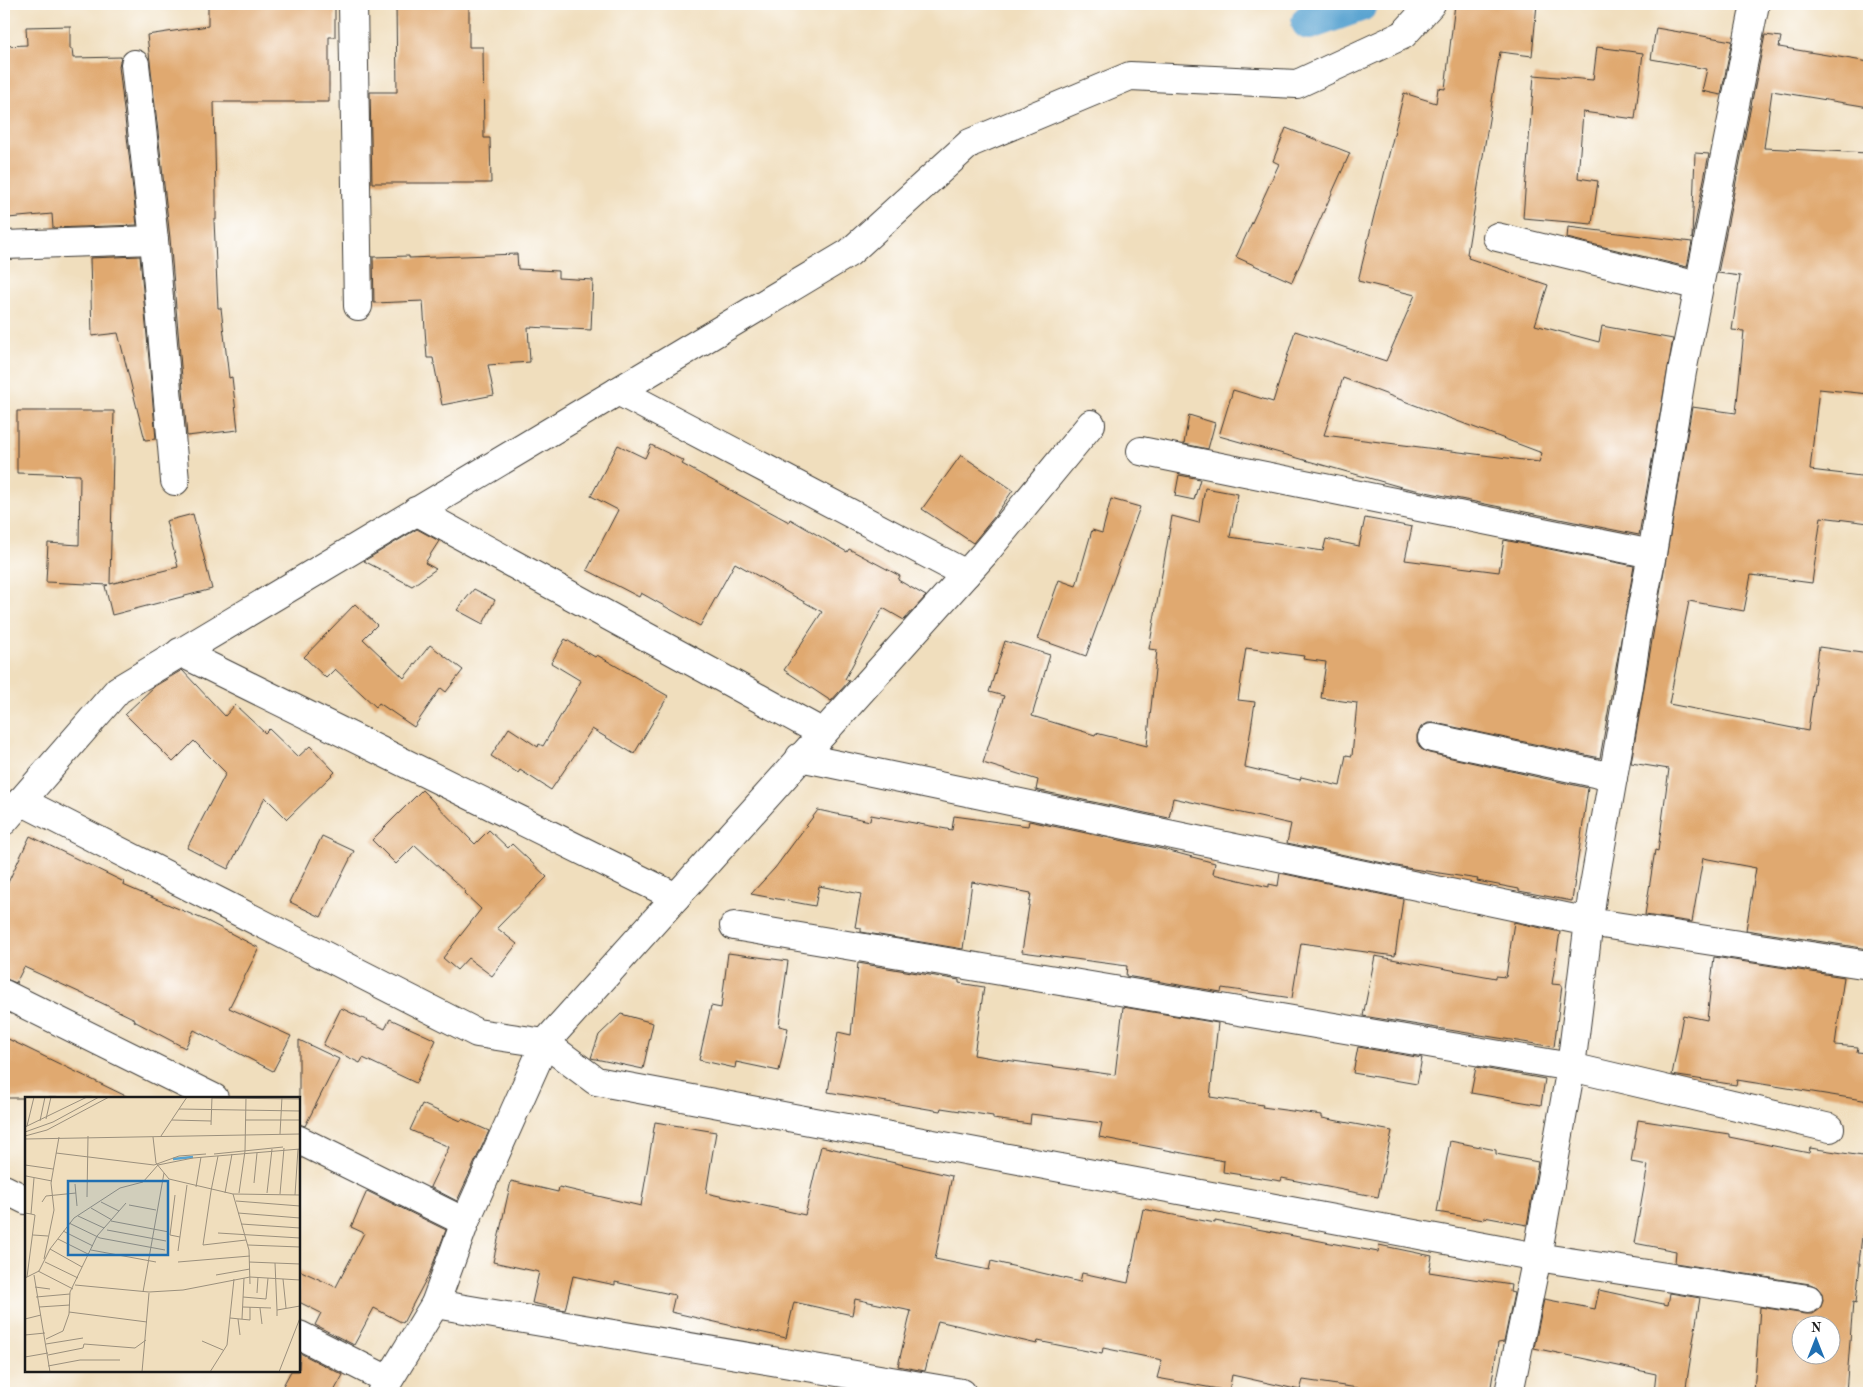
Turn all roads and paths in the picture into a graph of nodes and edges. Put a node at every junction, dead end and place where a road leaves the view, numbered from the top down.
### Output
1 (353, 4) edge
2 (1431, 4) edge
3 (1755, 4) edge
4 (135, 64) dead end
5 (1497, 237) dead end
6 (154, 240) junction
7 (4, 246) edge
8 (1699, 286) junction
9 (358, 306) dead end
10 (618, 391) junction
11 (1091, 424) dead end
12 (1141, 451) dead end
13 (175, 481) dead end
14 (416, 511) junction
15 (1652, 554) junction
16 (966, 574) junction
17 (180, 652) junction
18 (823, 733) junction
19 (1432, 738) dead end
20 (800, 757) junction
21 (1613, 776) junction
22 (21, 801) junction
23 (4, 821) edge
24 (676, 897) junction
25 (1589, 922) junction
26 (734, 926) dead end
27 (1869, 964) edge
28 (4, 994) edge
29 (545, 1043) junction
30 (1570, 1067) junction
31 (212, 1097) edge
32 (1830, 1128) dead end
33 (300, 1140) edge
34 (4, 1189) edge
35 (25, 1200) edge
36 (465, 1222) junction
37 (1536, 1257) junction
38 (1808, 1299) dead end
39 (435, 1304) junction
40 (300, 1336) edge
41 (385, 1386) edge
42 (962, 1393) edge
43 (1509, 1393) edge

1 - 9 street
2 - 10 street
3 - 8 street
4 - 6 street
5 - 8 street
6 - 7 street
6 - 13 street
8 - 15 street
10 - 14 street
10 - 16 street
11 - 16 street
12 - 15 street
14 - 17 street
14 - 18 street
15 - 21 street
16 - 18 street
17 - 22 street
17 - 24 street
18 - 20 street
19 - 21 street
20 - 24 street
20 - 25 street
21 - 25 street
22 - 23 street
22 - 29 street
24 - 29 street
25 - 27 street
25 - 30 street
26 - 30 street
28 - 31 street
29 - 36 street
29 - 37 street
30 - 32 street
30 - 37 street
33 - 36 street
34 - 35 street
36 - 39 street
37 - 38 street
37 - 43 street
39 - 41 street
39 - 42 street
40 - 41 street

